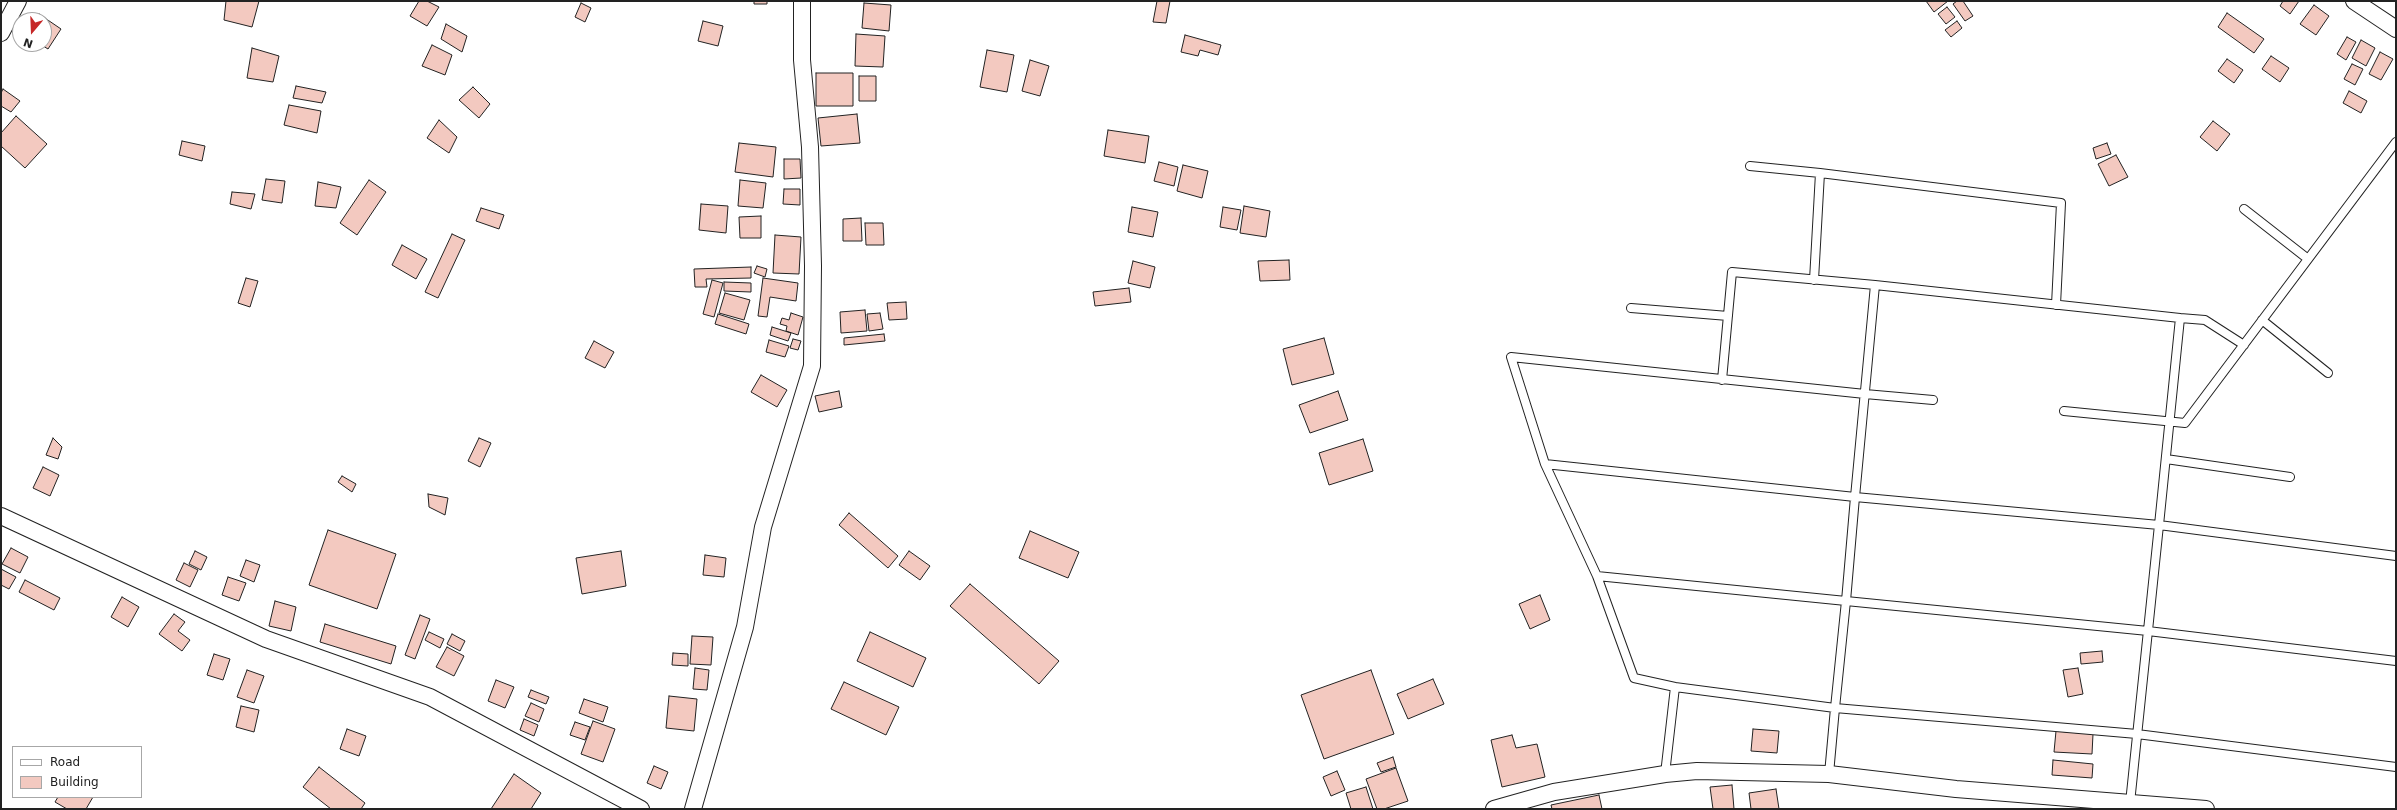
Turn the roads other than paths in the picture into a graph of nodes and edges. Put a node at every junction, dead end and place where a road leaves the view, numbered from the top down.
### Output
1 (18, 1) edge
2 (802, 1) edge
3 (2354, 1) edge
4 (2396, 29) edge
5 (1, 33) edge
6 (2396, 142) edge
7 (1750, 166) dead end
8 (1820, 173) junction
9 (2244, 209) dead end
10 (2308, 259) junction
11 (1814, 280) junction
12 (1875, 285) junction
13 (2056, 305) junction
14 (1631, 308) dead end
15 (1728, 316) junction
16 (2180, 318) junction
17 (2262, 320) junction
18 (2244, 345) junction
19 (2328, 372) dead end
20 (1722, 380) junction
21 (1865, 394) junction
22 (1933, 400) dead end
23 (2064, 411) dead end
24 (2169, 422) junction
25 (2166, 459) junction
26 (1545, 464) junction
27 (2290, 477) dead end
28 (1855, 497) junction
29 (1, 516) edge
30 (2159, 525) junction
31 (2396, 556) edge
32 (1597, 576) junction
33 (1846, 601) junction
34 (2148, 631) junction
35 (2396, 661) edge
36 (1675, 686) junction
37 (1835, 708) junction
38 (2137, 734) junction
39 (2396, 767) edge
40 (1665, 774) junction
41 (1829, 774) junction
42 (2130, 803) junction
43 (641, 809) edge
44 (693, 809) edge
45 (1494, 809) edge
46 (2206, 809) edge

1 - 5 street
2 - 44 street
3 - 4 street
6 - 10 lane
7 - 8 lane
8 - 11 lane
8 - 13 lane
9 - 10 lane
10 - 17 lane
11 - 12 lane
11 - 15 lane
12 - 13 lane
12 - 21 lane
13 - 16 lane
14 - 15 lane
15 - 20 lane
16 - 18 lane
16 - 24 lane
17 - 18 lane
17 - 19 lane
18 - 24 lane
20 - 21 lane
20 - 26 lane
21 - 22 lane
21 - 28 lane
23 - 24 lane
24 - 25 lane
25 - 27 lane
25 - 30 lane
26 - 28 lane
26 - 32 lane
28 - 30 lane
28 - 33 lane
29 - 43 street
30 - 31 lane
30 - 34 lane
32 - 33 lane
32 - 36 lane
33 - 34 lane
33 - 37 lane
34 - 35 lane
34 - 38 lane
36 - 37 lane
36 - 40 lane
37 - 38 lane
37 - 41 lane
38 - 39 lane
38 - 42 lane
40 - 41 street
40 - 45 street
41 - 42 street
42 - 46 street

